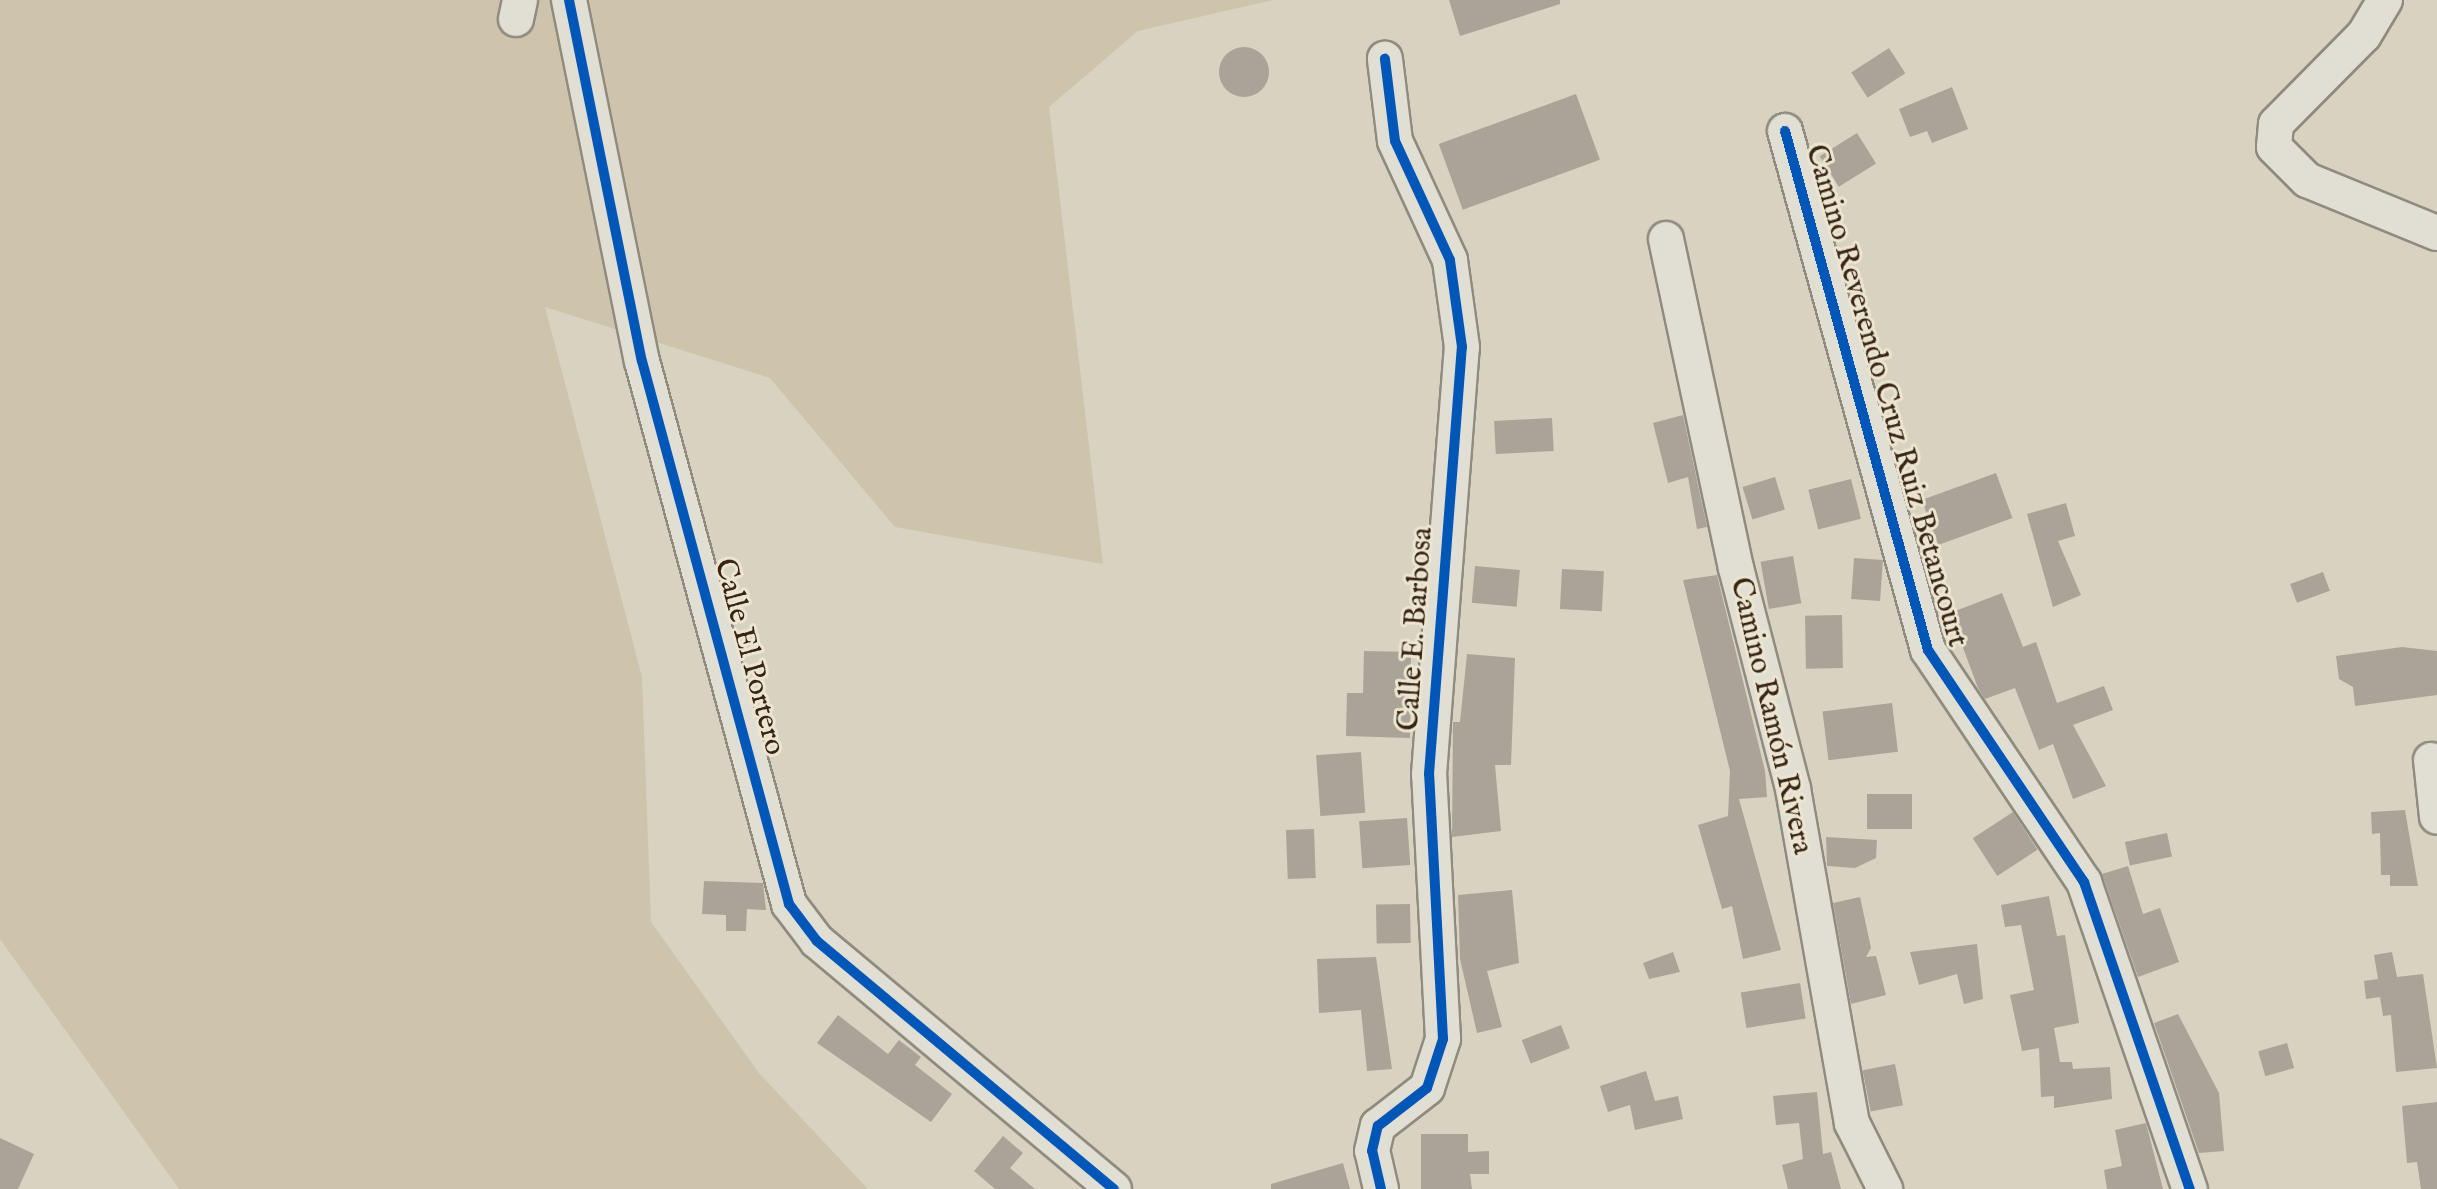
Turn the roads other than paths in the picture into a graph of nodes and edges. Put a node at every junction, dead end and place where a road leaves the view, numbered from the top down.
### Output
1 (569, 0) edge
2 (2385, 0) edge
3 (1385, 59) dead end
4 (1785, 131) dead end
5 (2437, 233) edge
6 (1666, 239) dead end
7 (2431, 760) dead end
8 (2437, 817) edge
9 (1114, 1189) edge
10 (1381, 1189) edge
11 (1885, 1189) edge
12 (2190, 1189) edge

1 - 9 street, Calle El Portero
2 - 5 street
3 - 10 street, Calle E. Barbosa
4 - 12 street, Camino Reverendo Cruz Ruiz Betancourt
6 - 11 street, Camino Ramón Rivera
7 - 8 street

